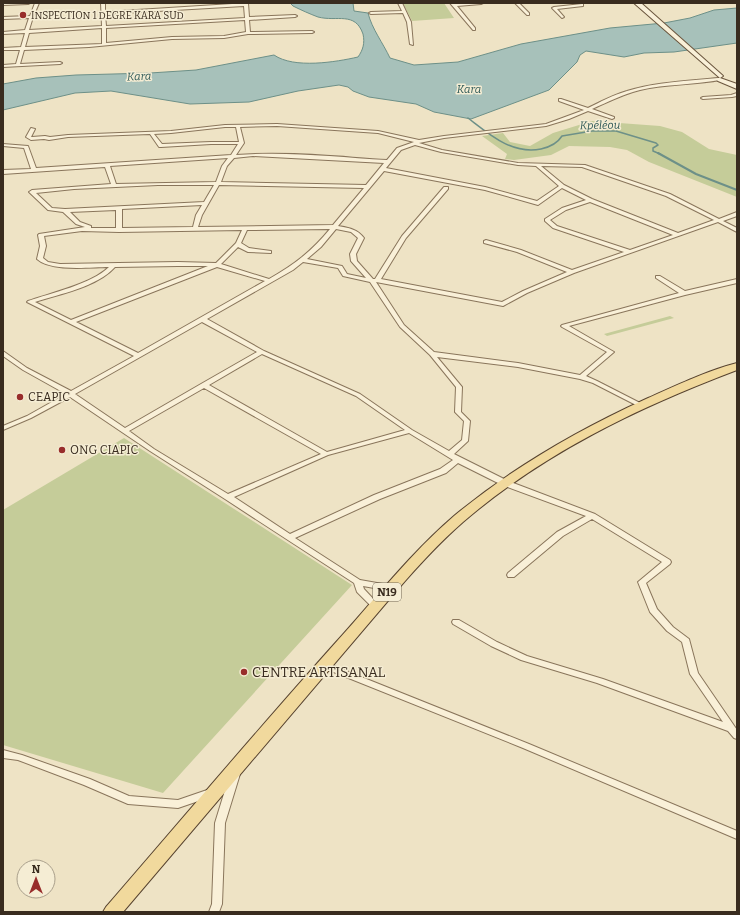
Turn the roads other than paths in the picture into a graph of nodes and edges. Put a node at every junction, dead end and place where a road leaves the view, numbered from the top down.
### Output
1 (28, 3) edge
2 (37, 3) edge
3 (103, 3) edge
4 (400, 3) edge
5 (481, 3) edge
6 (517, 3) edge
7 (637, 3) edge
8 (3, 4) edge
9 (246, 4) edge
10 (452, 4) edge
11 (582, 5) edge
12 (404, 12) junction
13 (104, 13) junction
14 (371, 13) dead end
15 (528, 14) dead end
16 (295, 16) dead end
17 (31, 17) junction
18 (562, 17) dead end
19 (3, 18) edge
20 (248, 18) junction
21 (103, 28) junction
22 (474, 29) dead end
23 (27, 32) junction
24 (312, 32) dead end
25 (3, 33) edge
26 (248, 33) junction
27 (104, 44) junction
28 (412, 44) dead end
29 (21, 48) junction
30 (3, 49) edge
31 (18, 64) junction
32 (3, 66) edge
33 (62, 69) dead end
34 (720, 78) junction
35 (737, 87) edge
36 (737, 94) edge
37 (703, 98) dead end
38 (561, 100) dead end
39 (587, 110) junction
40 (612, 118) dead end
41 (238, 127) junction
42 (33, 129) dead end
43 (151, 133) junction
44 (415, 142) junction
45 (242, 143) junction
46 (3, 145) edge
47 (161, 146) junction
48 (231, 157) junction
49 (164, 160) junction
50 (388, 162) junction
51 (107, 165) junction
52 (538, 166) junction
53 (383, 169) junction
54 (34, 170) junction
55 (3, 172) edge
56 (218, 182) junction
57 (114, 185) junction
58 (562, 186) junction
59 (367, 187) junction
60 (446, 188) dead end
61 (590, 200) junction
62 (206, 203) junction
63 (119, 208) junction
64 (65, 211) junction
65 (737, 214) edge
66 (716, 221) junction
67 (335, 227) junction
68 (195, 229) junction
69 (245, 229) junction
70 (96, 230) junction
71 (119, 230) junction
72 (737, 230) edge
73 (679, 234) junction
74 (486, 242) dead end
75 (238, 244) junction
76 (269, 252) dead end
77 (630, 252) junction
78 (303, 260) junction
79 (217, 265) junction
80 (113, 266) junction
81 (572, 272) junction
82 (658, 277) dead end
83 (375, 281) junction
84 (270, 282) junction
85 (737, 282) edge
86 (684, 293) junction
87 (203, 320) junction
88 (71, 322) junction
89 (262, 352) junction
90 (3, 353) edge
91 (432, 354) junction
92 (139, 356) junction
93 (737, 366) edge
94 (581, 377) junction
95 (203, 385) junction
96 (71, 394) junction
97 (640, 405) junction
98 (3, 428) edge
99 (125, 431) junction
100 (410, 431) junction
101 (326, 454) junction
102 (449, 455) junction
103 (458, 460) junction
104 (505, 483) junction
105 (228, 497) junction
106 (592, 516) junction
107 (290, 538) junction
108 (511, 575) dead end
109 (358, 582) junction
110 (391, 588) junction
111 (375, 605) junction
112 (456, 622) dead end
113 (324, 665) junction
114 (734, 733) edge
115 (3, 754) edge
116 (238, 766) junction
117 (217, 790) junction
118 (737, 835) edge
119 (112, 912) edge
120 (214, 912) edge

1 - 8 street
2 - 17 street
3 - 13 street
4 - 12 street
5 - 10 street
6 - 15 street
7 - 34 main road
9 - 13 street
9 - 20 street
10 - 22 street
11 - 18 street
12 - 14 street
12 - 28 street
13 - 21 street
16 - 20 street
17 - 19 street
17 - 23 street
20 - 21 street
20 - 26 street
21 - 23 street
21 - 27 street
23 - 25 street
23 - 29 street
24 - 26 street
26 - 27 street
27 - 29 street
29 - 30 street
29 - 31 street
31 - 32 street
31 - 33 street
34 - 35 main road
34 - 39 street
36 - 37 street
38 - 39 street
39 - 40 street
39 - 44 street
41 - 43 street
41 - 44 street
41 - 45 street
42 - 43 street
43 - 47 street
44 - 50 street
44 - 52 street
45 - 47 street
45 - 48 street
46 - 54 street
47 - 49 street
48 - 49 street
48 - 50 street
48 - 56 street
49 - 51 street
50 - 53 street
51 - 54 street
51 - 57 street
52 - 58 street
52 - 66 street
53 - 58 street
53 - 59 street
54 - 55 street
56 - 57 street
56 - 59 street
56 - 62 street
57 - 64 street
58 - 61 street
59 - 67 street
60 - 83 street
61 - 73 street
61 - 77 street
62 - 63 street
62 - 68 street
63 - 64 street
63 - 71 street
64 - 70 street
65 - 66 street
66 - 72 street
66 - 73 street
67 - 69 street
67 - 78 street
67 - 83 street
68 - 69 street
68 - 71 street
69 - 75 street
70 - 71 street
70 - 80 street
73 - 77 street
74 - 81 street
75 - 76 street
75 - 79 street
77 - 81 street
78 - 83 street
78 - 84 street
79 - 80 street
79 - 84 street
79 - 88 street
80 - 88 street
81 - 83 street
82 - 86 street
83 - 91 street
84 - 87 street
85 - 86 street
86 - 94 street
87 - 89 street
87 - 92 street
88 - 92 street
89 - 95 street
89 - 100 street
90 - 96 street
91 - 94 street
91 - 102 street
92 - 96 street
93 - 97 main road, N19
94 - 97 street
95 - 99 street
95 - 101 street
96 - 98 street
96 - 99 street
97 - 104 main road, N19
99 - 105 street
100 - 101 street
100 - 102 street
101 - 105 street
102 - 103 street
103 - 104 street
103 - 107 street
104 - 106 street
104 - 110 main road, N19
105 - 107 street
106 - 108 street
106 - 114 street
107 - 109 street
109 - 110 street
109 - 111 street
110 - 111 main road, N19
111 - 113 main road, N19
112 - 114 street
113 - 116 main road, N19
113 - 118 street
115 - 117 street
116 - 117 main road, N19
116 - 120 street
117 - 119 main road, N19

